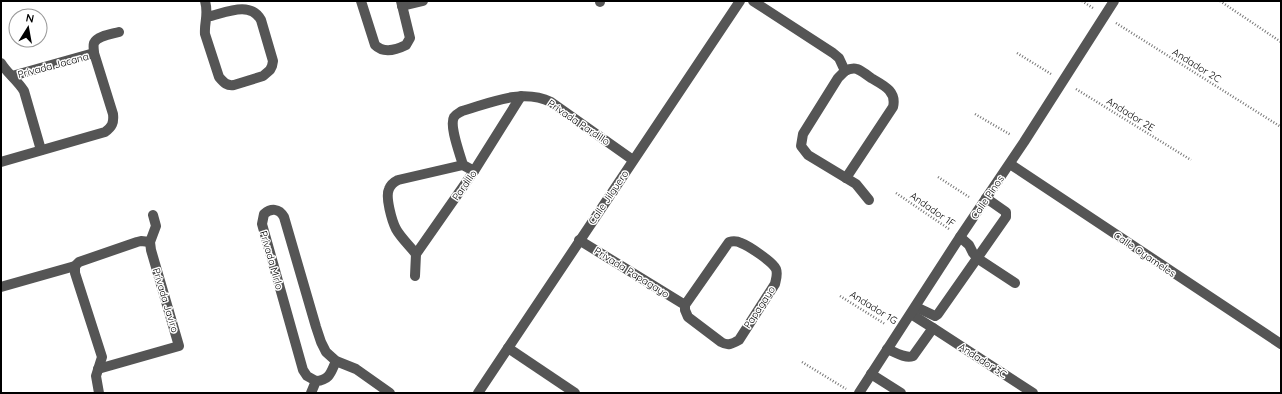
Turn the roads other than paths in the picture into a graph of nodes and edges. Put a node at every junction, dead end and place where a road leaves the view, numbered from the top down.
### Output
1 (205, 1) edge
2 (361, 1) edge
3 (423, 1) edge
4 (740, 1) edge
5 (753, 1) edge
6 (1114, 1) edge
7 (401, 3) edge
8 (207, 17) junction
9 (119, 32) dead end
10 (94, 53) junction
11 (1, 63) edge
12 (845, 71) junction
13 (12, 76) junction
14 (521, 96) junction
15 (41, 150) junction
16 (633, 160) junction
17 (1, 162) edge
18 (1010, 164) junction
19 (463, 165) junction
20 (474, 171) junction
21 (846, 178) junction
22 (869, 200) dead end
23 (984, 201) junction
24 (153, 215) dead end
25 (960, 237) junction
26 (579, 240) junction
27 (150, 242) junction
28 (416, 254) junction
29 (977, 258) junction
30 (75, 266) junction
31 (415, 276) dead end
32 (1015, 283) dead end
33 (1, 287) edge
34 (685, 305) junction
35 (913, 310) junction
36 (933, 328) junction
37 (1281, 344) edge
38 (508, 348) junction
39 (887, 349) junction
40 (336, 361) junction
41 (98, 369) junction
42 (871, 374) junction
43 (316, 381) junction
44 (99, 393) edge
45 (312, 393) edge
46 (390, 393) edge
47 (478, 393) edge
48 (575, 393) edge
49 (859, 393) edge
50 (901, 393) edge
51 (1033, 393) edge

1 - 8 street
2 - 7 street
3 - 7 street
4 - 16 street, Calle Jilguero
5 - 12 street
6 - 18 street, Calle Pinos
8 - 8 street
9 - 10 street, Privada Jacana
10 - 13 street, Privada Jacana
10 - 15 street, Privada Jacana
11 - 13 street, Privada Jacana
12 - 21 street
12 - 21 street
13 - 15 street, Privada Jacana
14 - 16 street, Privada Pardillo
14 - 19 street, Privada Pardillo
14 - 20 street, Pardillo
15 - 17 street, Privada Jacana
16 - 26 street, Calle Jilguero
18 - 23 street, Calle Pinos
18 - 37 street, Calle Oyameles
19 - 20 street
19 - 28 street
20 - 28 street, Pardillo
21 - 22 street
23 - 25 street, Calle Pinos
23 - 29 street
24 - 27 street, Privada Javiro
25 - 29 street
25 - 35 street, Calle Pinos
26 - 34 street, Privada Papagayo
26 - 38 street, Calle Jilguero
27 - 30 street
27 - 41 street, Privada Javiro
28 - 31 street
29 - 32 street
29 - 35 street
30 - 33 street
30 - 41 street
34 - 34 street, Papagayo
35 - 36 street, Andador 3C
35 - 39 street, Calle Pinos
36 - 39 street
36 - 51 street, Andador 3C
38 - 47 street, Calle Jilguero
38 - 48 street
39 - 42 street, Calle Pinos
40 - 43 street
40 - 43 street, Privada Mirlo
40 - 46 street, Privada Mirlo
41 - 44 street
42 - 49 street, Calle Pinos
42 - 50 street
43 - 45 street

